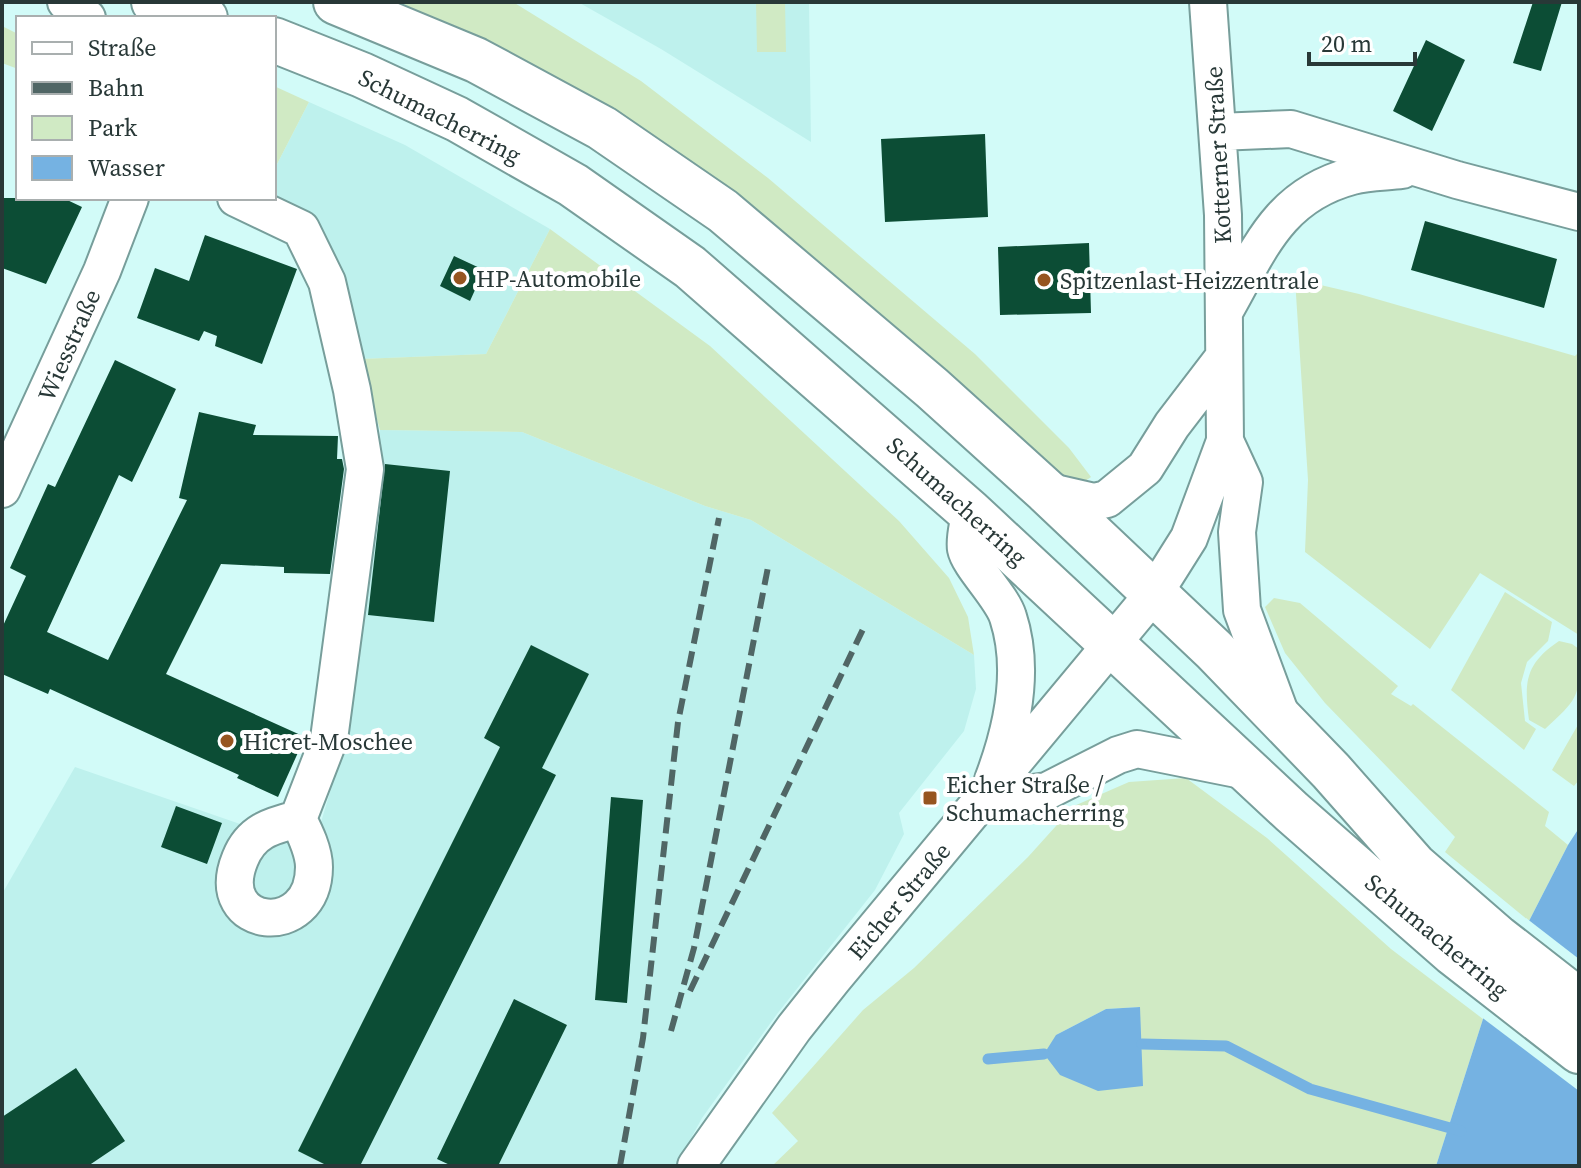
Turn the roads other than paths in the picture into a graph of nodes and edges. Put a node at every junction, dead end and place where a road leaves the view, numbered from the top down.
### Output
1 (66, 2) edge
2 (336, 2) edge
3 (1208, 2) edge
4 (84, 16) edge
5 (276, 41) edge
6 (1218, 132) junction
7 (1418, 168) junction
8 (129, 200) edge
9 (240, 200) edge
10 (1579, 212) edge
11 (1224, 314) junction
12 (1224, 357) junction
13 (1225, 441) junction
14 (2, 489) edge
15 (1046, 491) junction
16 (970, 512) junction
17 (1155, 592) junction
18 (1112, 643) junction
19 (1284, 723) junction
20 (1247, 771) junction
21 (985, 800) junction
22 (298, 819) dead end
23 (1579, 1001) edge
24 (1579, 1051) edge
25 (696, 1166) edge

1 - 4 street
2 - 15 main road, Schumacherring
3 - 6 street, Kotterner Straße
5 - 16 main road, Schumacherring
6 - 7 street
6 - 11 street, Kotterner Straße
7 - 10 street
7 - 11 street
8 - 14 street, Wiesstraße
9 - 22 street
11 - 12 street, Kotterner Straße
12 - 13 street, Kotterner Straße
12 - 15 street
13 - 17 street, Kotterner Straße
13 - 19 street, Kotterner Straße
15 - 17 main road, Schumacherring
16 - 18 main road, Schumacherring
16 - 21 street
17 - 18 street, Kotterner Straße
17 - 19 main road, Schumacherring
18 - 20 main road, Schumacherring
18 - 21 street, Eicher Straße
19 - 23 main road, Schumacherring
20 - 21 street
20 - 24 main road, Schumacherring
21 - 25 street, Eicher Straße

